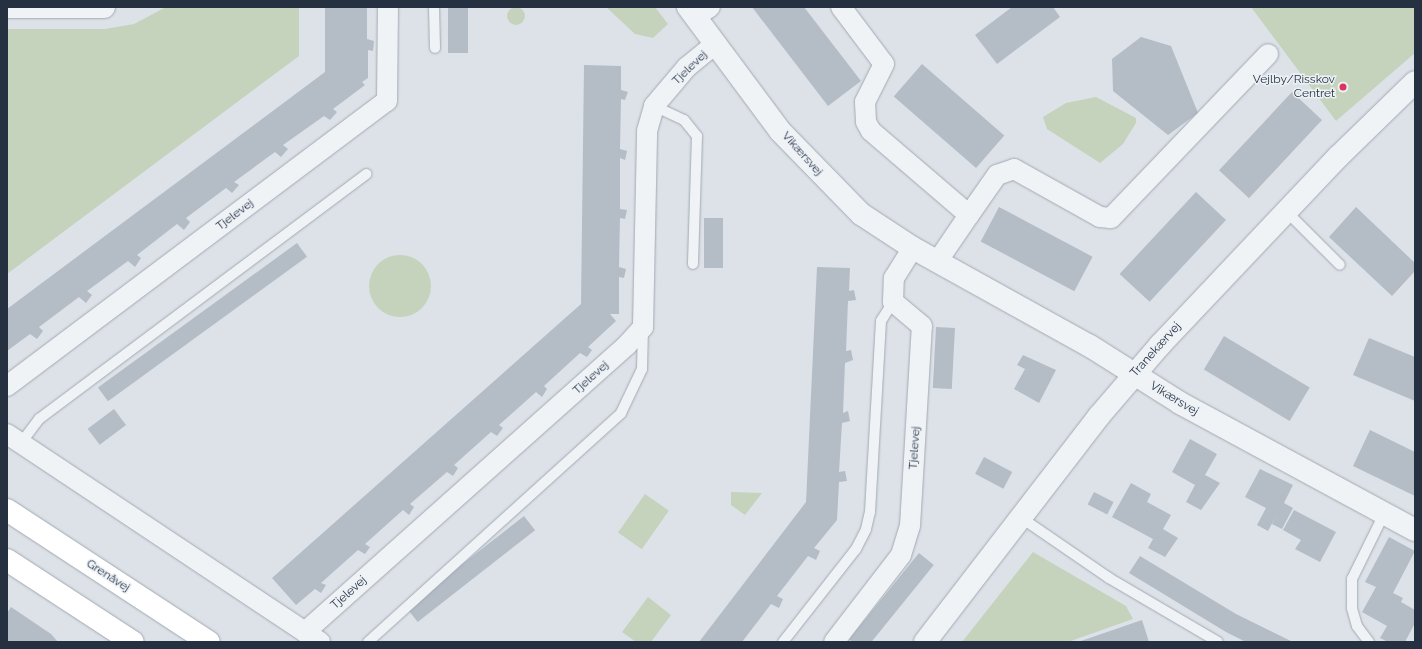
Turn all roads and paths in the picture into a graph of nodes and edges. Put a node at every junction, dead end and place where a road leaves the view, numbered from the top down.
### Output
1 (7, 7) edge
2 (104, 7) edge
3 (388, 7) edge
4 (434, 7) edge
5 (841, 7) edge
6 (698, 10) edge
7 (715, 44) junction
8 (435, 48) dead end
9 (1268, 54) dead end
10 (1414, 85) edge
11 (654, 106) junction
12 (366, 174) dead end
13 (1286, 211) junction
14 (969, 215) junction
15 (913, 248) junction
16 (937, 262) junction
17 (693, 264) dead end
18 (1340, 265) dead end
19 (893, 302) junction
20 (643, 327) junction
21 (1134, 375) junction
22 (7, 386) edge
23 (14, 438) edge
24 (7, 510) edge
25 (1384, 514) junction
26 (1020, 517) junction
27 (1415, 530) edge
28 (7, 560) edge
29 (312, 637) edge
30 (133, 642) edge
31 (209, 642) edge
32 (368, 642) edge
33 (783, 642) edge
34 (834, 642) edge
35 (925, 642) edge
36 (1218, 642) edge
37 (1369, 642) edge

1 - 2 street
3 - 22 street, Tjelevej
4 - 8 lane
5 - 14 street
6 - 7 street, Vikærsvej
7 - 11 street, Tjelevej
7 - 15 street, Vikærsvej
9 - 14 street
10 - 13 street, Tranekærvej
11 - 17 lane
11 - 20 street, Tjelevej
12 - 23 lane
13 - 18 lane
13 - 21 street, Tranekærvej
14 - 16 street
15 - 16 street, Vikærsvej
15 - 19 street
16 - 21 street, Vikærsvej
19 - 33 lane
19 - 34 street, Tjelevej
20 - 29 street, Tjelevej
20 - 32 lane
21 - 25 street, Vikærsvej
21 - 26 street, Tranekærvej
23 - 29 street, Tjelevej
24 - 31 main road, Grenåvej
25 - 27 street, Vikærsvej
25 - 37 lane
26 - 35 street, Tranekærvej
26 - 36 lane
28 - 30 main road

